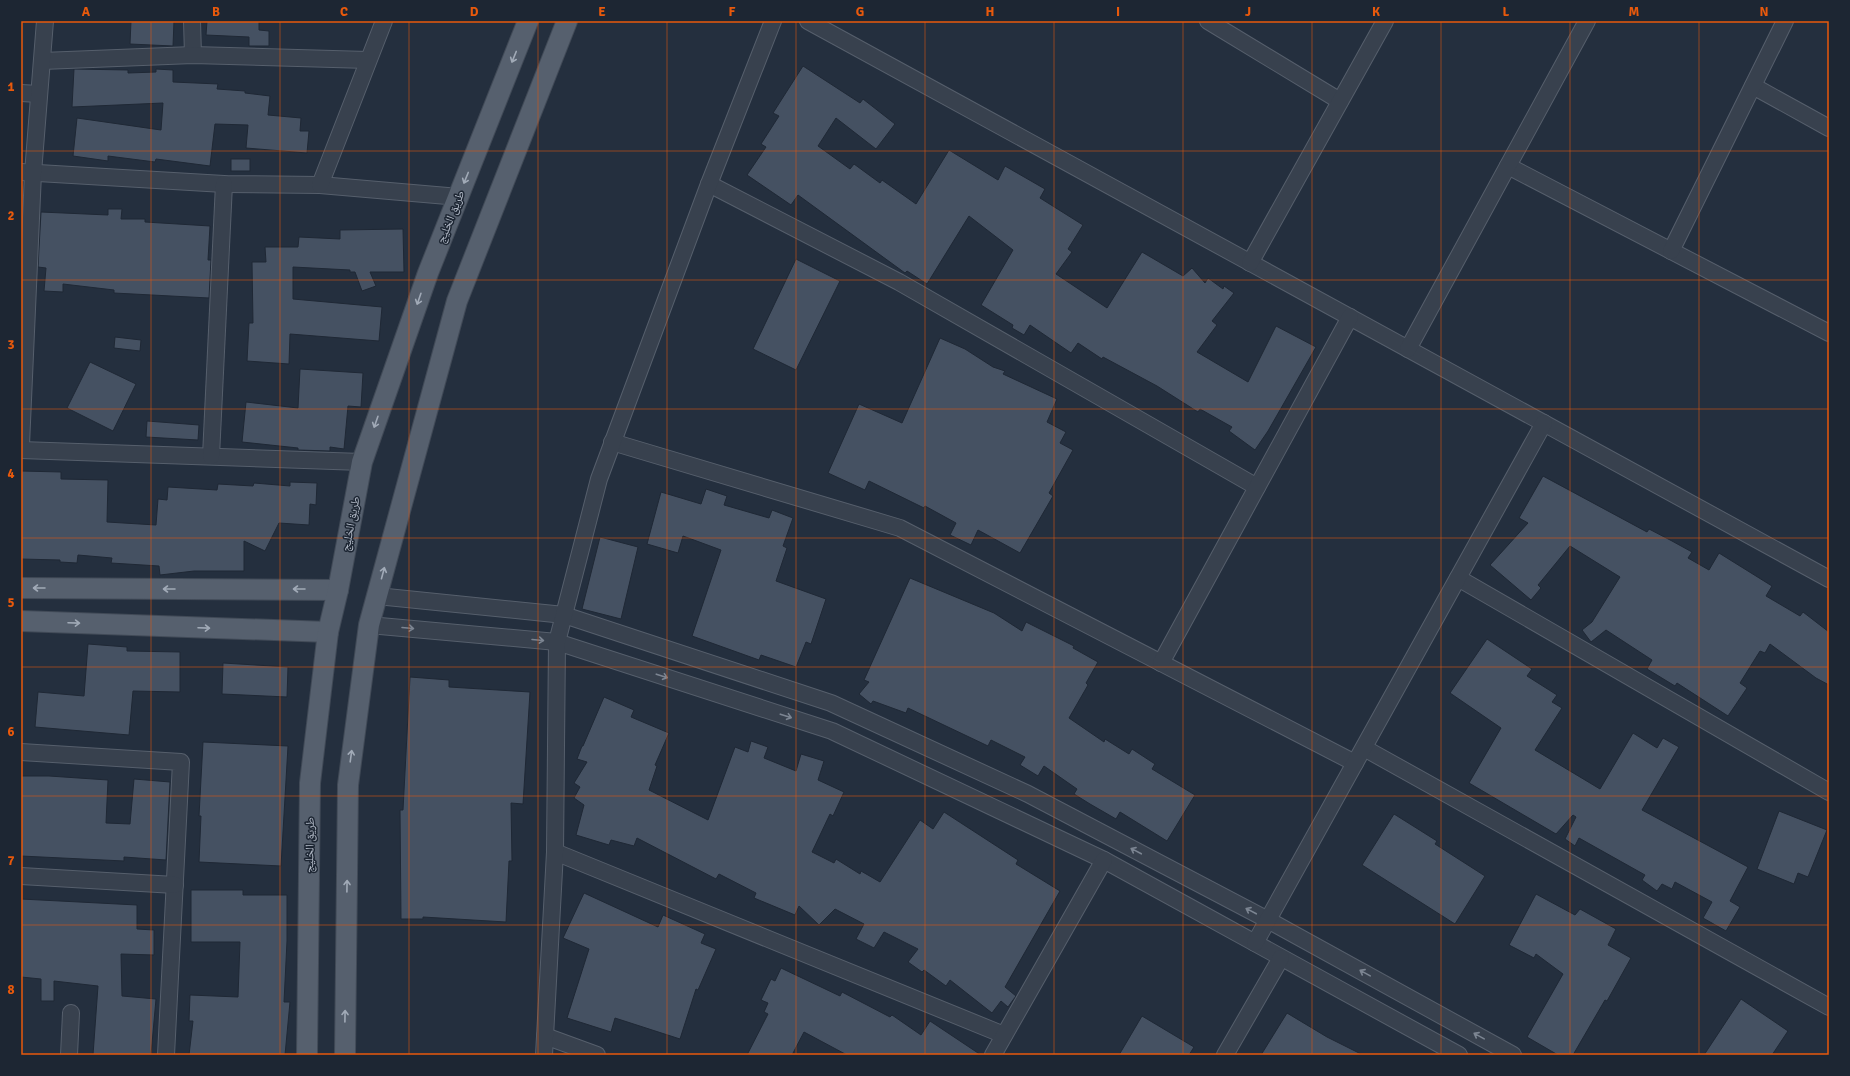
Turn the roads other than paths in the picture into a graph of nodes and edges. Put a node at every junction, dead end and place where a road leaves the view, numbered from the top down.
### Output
1 (44, 21) edge
2 (192, 21) edge
3 (384, 21) edge
4 (528, 21) edge
5 (567, 21) edge
6 (773, 21) edge
7 (808, 21) edge
8 (1208, 21) edge
9 (1385, 21) edge
10 (1587, 21) edge
11 (1785, 21) edge
12 (193, 54) junction
13 (368, 60) junction
14 (42, 61) junction
15 (1753, 86) junction
16 (21, 93) edge
17 (39, 94) junction
18 (1340, 101) junction
19 (1829, 128) edge
20 (1508, 166) junction
21 (27, 173) edge
22 (224, 184) junction
23 (709, 184) junction
24 (320, 185) junction
25 (459, 197) junction
26 (1671, 251) junction
27 (1250, 263) junction
28 (1350, 317) junction
29 (1829, 333) edge
30 (1408, 349) junction
31 (1544, 423) junction
32 (612, 442) junction
33 (21, 445) edge
34 (21, 450) edge
35 (211, 456) junction
36 (362, 462) junction
37 (1257, 487) junction
38 (1458, 578) junction
39 (1829, 579) edge
40 (21, 588) edge
41 (338, 590) junction
42 (377, 596) junction
43 (564, 615) junction
44 (21, 621) edge
45 (369, 625) junction
46 (328, 632) junction
47 (557, 642) junction
48 (1161, 663) junction
49 (1364, 748) junction
50 (21, 752) edge
51 (1355, 763) junction
52 (1829, 792) edge
53 (555, 852) junction
54 (1104, 860) junction
55 (21, 876) edge
56 (175, 886) junction
57 (1268, 920) junction
58 (1255, 943) junction
59 (1281, 958) junction
60 (1829, 1007) edge
61 (71, 1013) dead end
62 (1004, 1035) junction
63 (545, 1036) junction
64 (69, 1055) edge
65 (166, 1055) edge
66 (306, 1055) edge
67 (345, 1055) edge
68 (544, 1055) edge
69 (597, 1055) edge
70 (993, 1055) edge
71 (1225, 1055) edge
72 (1459, 1055) edge
73 (1513, 1055) edge

1 - 14 street
2 - 12 street
3 - 13 street
4 -> 25 main road, طريق الخليج
42 -> 5 main road
6 - 23 street
7 - 27 street
8 - 18 street
9 - 18 street
10 - 20 street
11 - 15 street
12 - 13 street
12 - 14 street
13 - 24 street
14 - 17 street
15 - 19 street
15 - 26 street
16 - 17 street
17 - 21 street
18 - 27 street
20 - 26 street
20 - 30 street
21 - 22 street
21 - 33 street
22 - 24 street
22 - 35 street
23 - 32 street
23 - 37 street
24 - 25 street
25 -> 36 main road, طريق الخليج
26 - 29 street
27 - 28 street
28 - 30 street
28 - 37 street
30 - 31 street
31 - 38 street
31 - 39 street
32 - 43 street
32 - 48 street
34 - 35 street
35 - 36 street
36 - 41 main road, طريق الخليج
37 - 48 street
38 - 49 street
38 - 52 street
41 -> 40 main road
41 - 46 main road, طريق الخليج
42 - 43 street
42 - 45 main road
43 - 47 street
57 -> 43 street
44 -> 46 main road
45 -> 47 street
67 -> 45 main road
46 - 66 main road, طريق الخليج
47 - 53 street
47 -> 54 street
48 - 51 street
49 - 51 street
49 - 60 street
50 - 56 street
51 - 57 street
53 - 62 street
53 - 63 street
54 - 58 street
54 - 62 street
55 - 56 street
56 - 65 street
57 - 58 street
73 -> 57 street
58 - 59 street
59 - 71 street
59 - 72 street
61 - 64 street
62 - 70 street
63 - 68 street
63 - 69 street

